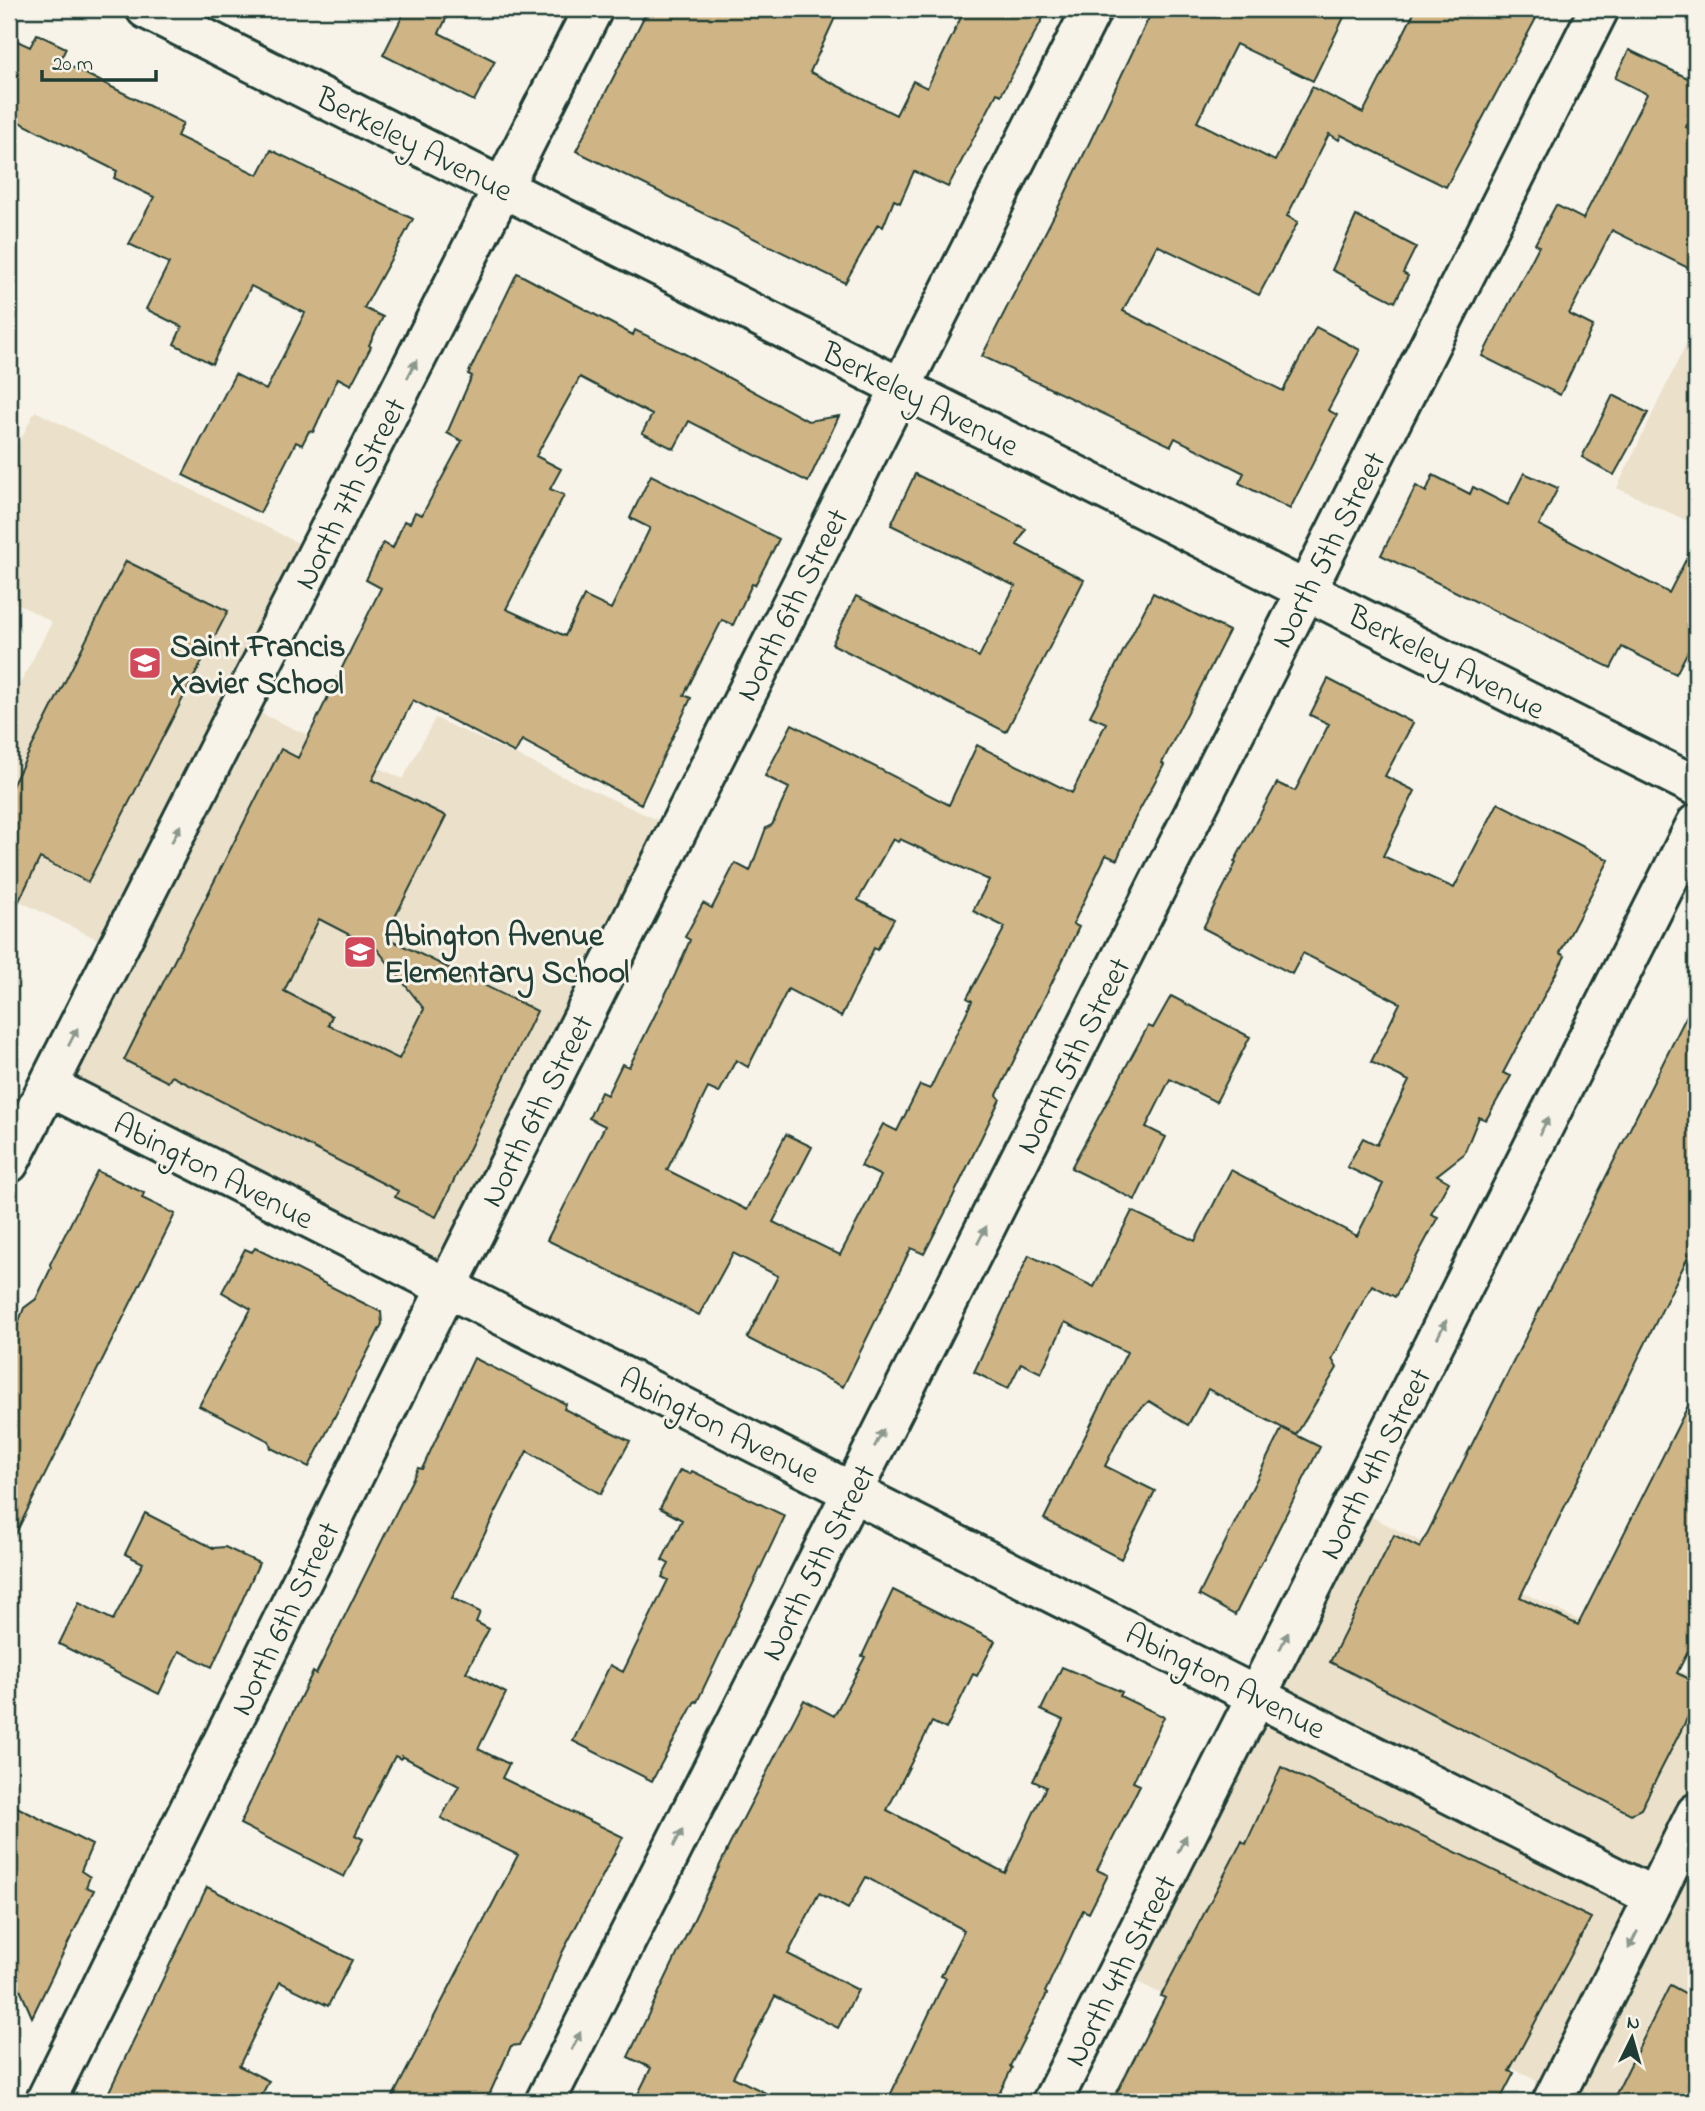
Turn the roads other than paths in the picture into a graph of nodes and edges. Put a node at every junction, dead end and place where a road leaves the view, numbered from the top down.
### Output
1 (146, 9) edge
2 (593, 9) edge
3 (1091, 9) edge
4 (1600, 9) edge
5 (503, 188) junction
6 (900, 387) junction
7 (1306, 591) junction
8 (1696, 786) edge
9 (1696, 824) edge
10 (48, 1086) junction
11 (9, 1163) edge
12 (447, 1287) junction
13 (853, 1492) junction
14 (1257, 1696) junction
15 (1696, 1813) edge
16 (1654, 1897) junction
17 (45, 2102) edge
18 (545, 2102) edge
19 (1052, 2102) edge
20 (1552, 2102) edge

1 - 5 street, Berkeley Avenue
2 - 5 street, North 7th Street
3 - 6 street, North 6th Street
4 - 7 street, North 5th Street
5 - 6 street, Berkeley Avenue
10 -> 5 street, North 7th Street
6 - 7 street, Berkeley Avenue
6 - 12 street, North 6th Street
7 - 8 street, Berkeley Avenue
13 -> 7 street, North 5th Street
14 -> 9 street, North 4th Street
10 - 11 street, North 7th Street
10 - 12 street, Abington Avenue
12 - 13 street, Abington Avenue
12 - 17 street, North 6th Street
13 - 14 street, Abington Avenue
18 -> 13 street, North 5th Street
14 - 16 street, Abington Avenue
19 -> 14 street, North 4th Street
15 - 16 street
16 -> 20 street

